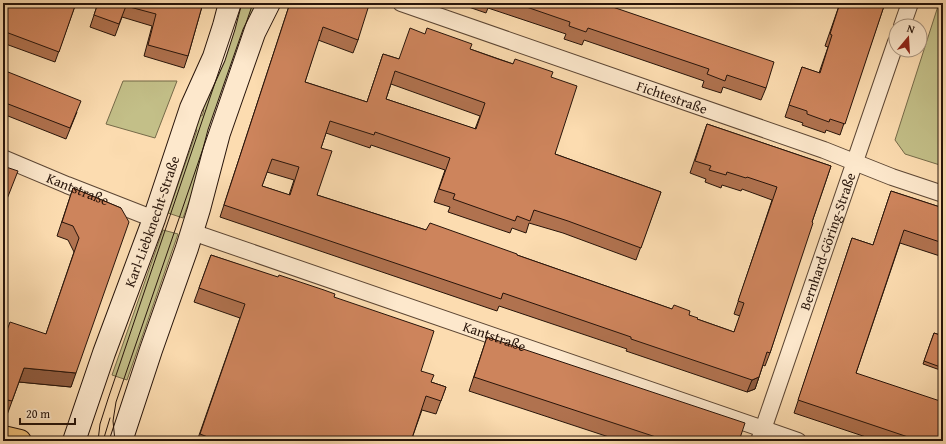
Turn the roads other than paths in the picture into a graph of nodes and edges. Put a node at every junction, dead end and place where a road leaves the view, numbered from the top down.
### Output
1 (230, 3) edge
2 (269, 3) edge
3 (401, 3) edge
4 (910, 3) edge
5 (905, 18) edge
6 (891, 58) edge
7 (3, 158) edge
8 (855, 162) junction
9 (943, 194) edge
10 (154, 219) junction
11 (192, 232) junction
12 (761, 435) edge
13 (3, 437) edge
14 (20, 441) edge
15 (74, 441) edge
16 (121, 441) edge
17 (798, 441) edge

1 - 10 main road, Karl-Liebknecht-Straße
2 - 11 main road
3 - 8 street, Fichtestraße
4 - 5 street
6 - 8 street, Bernhard-Göring-Straße
7 - 10 street, Kantstraße
8 - 9 street, Fichtestraße
8 - 12 street, Bernhard-Göring-Straße
10 - 15 main road, Karl-Liebknecht-Straße
11 - 12 street, Kantstraße
11 - 16 main road
12 - 17 street, Kantstraße
13 - 14 main road

